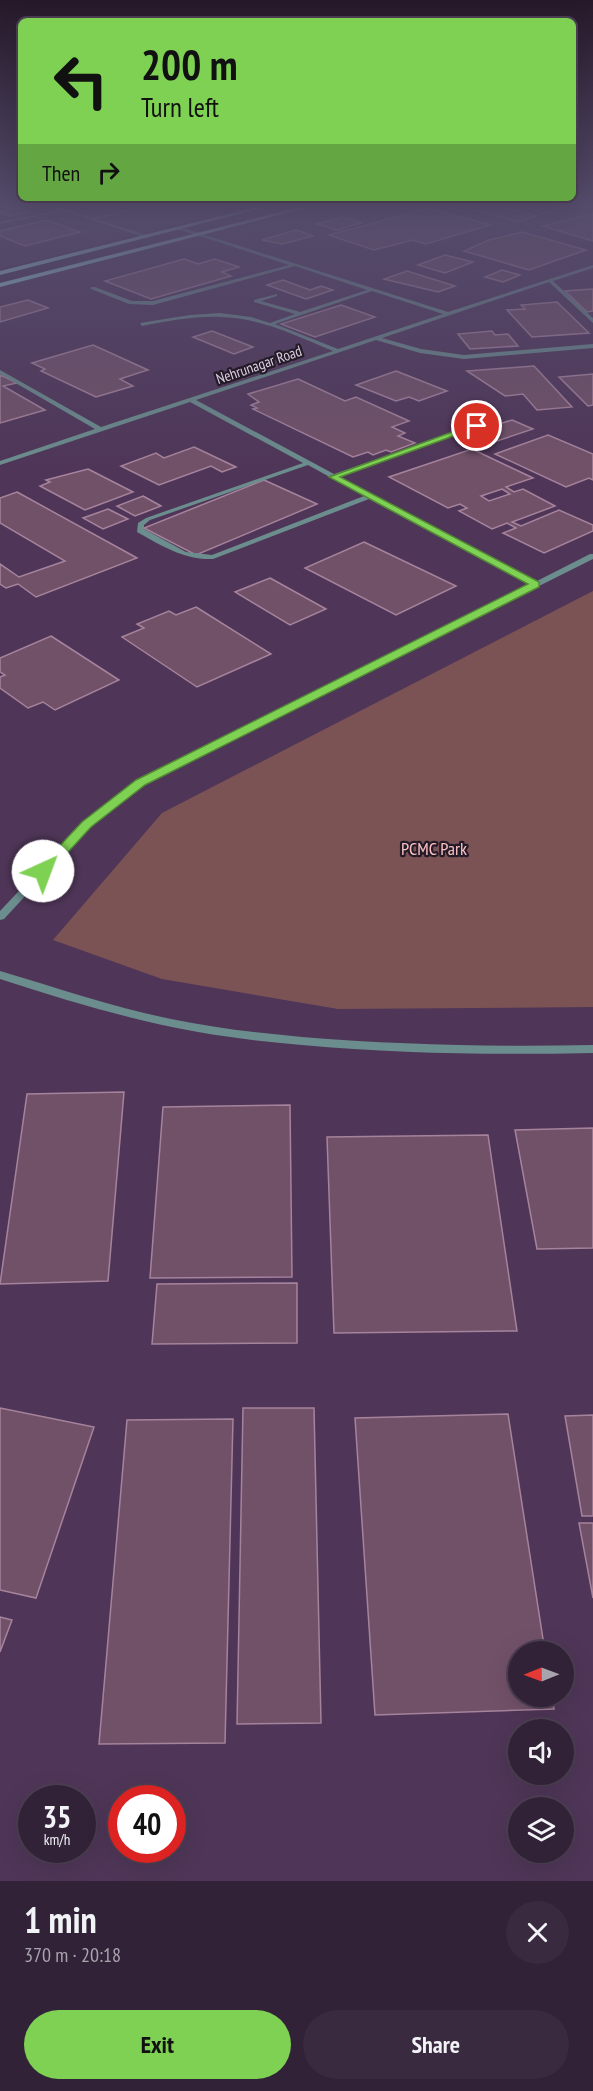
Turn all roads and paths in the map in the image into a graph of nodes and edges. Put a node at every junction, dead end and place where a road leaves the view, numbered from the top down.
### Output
1 (100, 291) edge
2 (198, 291) edge
3 (369, 291) edge
4 (374, 291) edge
5 (520, 291) edge
6 (561, 291) edge
7 (275, 295) dead end
8 (301, 314) junction
9 (449, 314) junction
10 (593, 321) edge
11 (142, 324) dead end
12 (271, 324) junction
13 (376, 338) junction
14 (593, 346) edge
15 (339, 351) junction
16 (0, 372) edge
17 (191, 400) junction
18 (497, 419) dead end
19 (101, 430) junction
20 (0, 463) edge
21 (308, 463) junction
22 (333, 477) junction
23 (370, 496) junction
24 (593, 556) edge
25 (535, 585) junction
26 (0, 917) edge
27 (0, 975) edge
28 (593, 1049) edge

1 - 2 street
3 - 8 street
4 - 9 street
5 - 9 street, Nehrunagar Road
6 - 10 street
7 - 8 street
8 - 12 street
9 - 13 street, Nehrunagar Road
11 - 12 street
12 - 15 street
13 - 14 street
13 - 15 street, Nehrunagar Road
15 - 17 street, Nehrunagar Road
16 - 19 street
17 - 19 street, Nehrunagar Road
17 - 21 street
18 - 22 street
19 - 20 street, Nehrunagar Road
21 - 22 street
21 - 23 street
22 - 23 street
23 - 25 street
24 - 25 street
25 - 26 street
27 - 28 street

